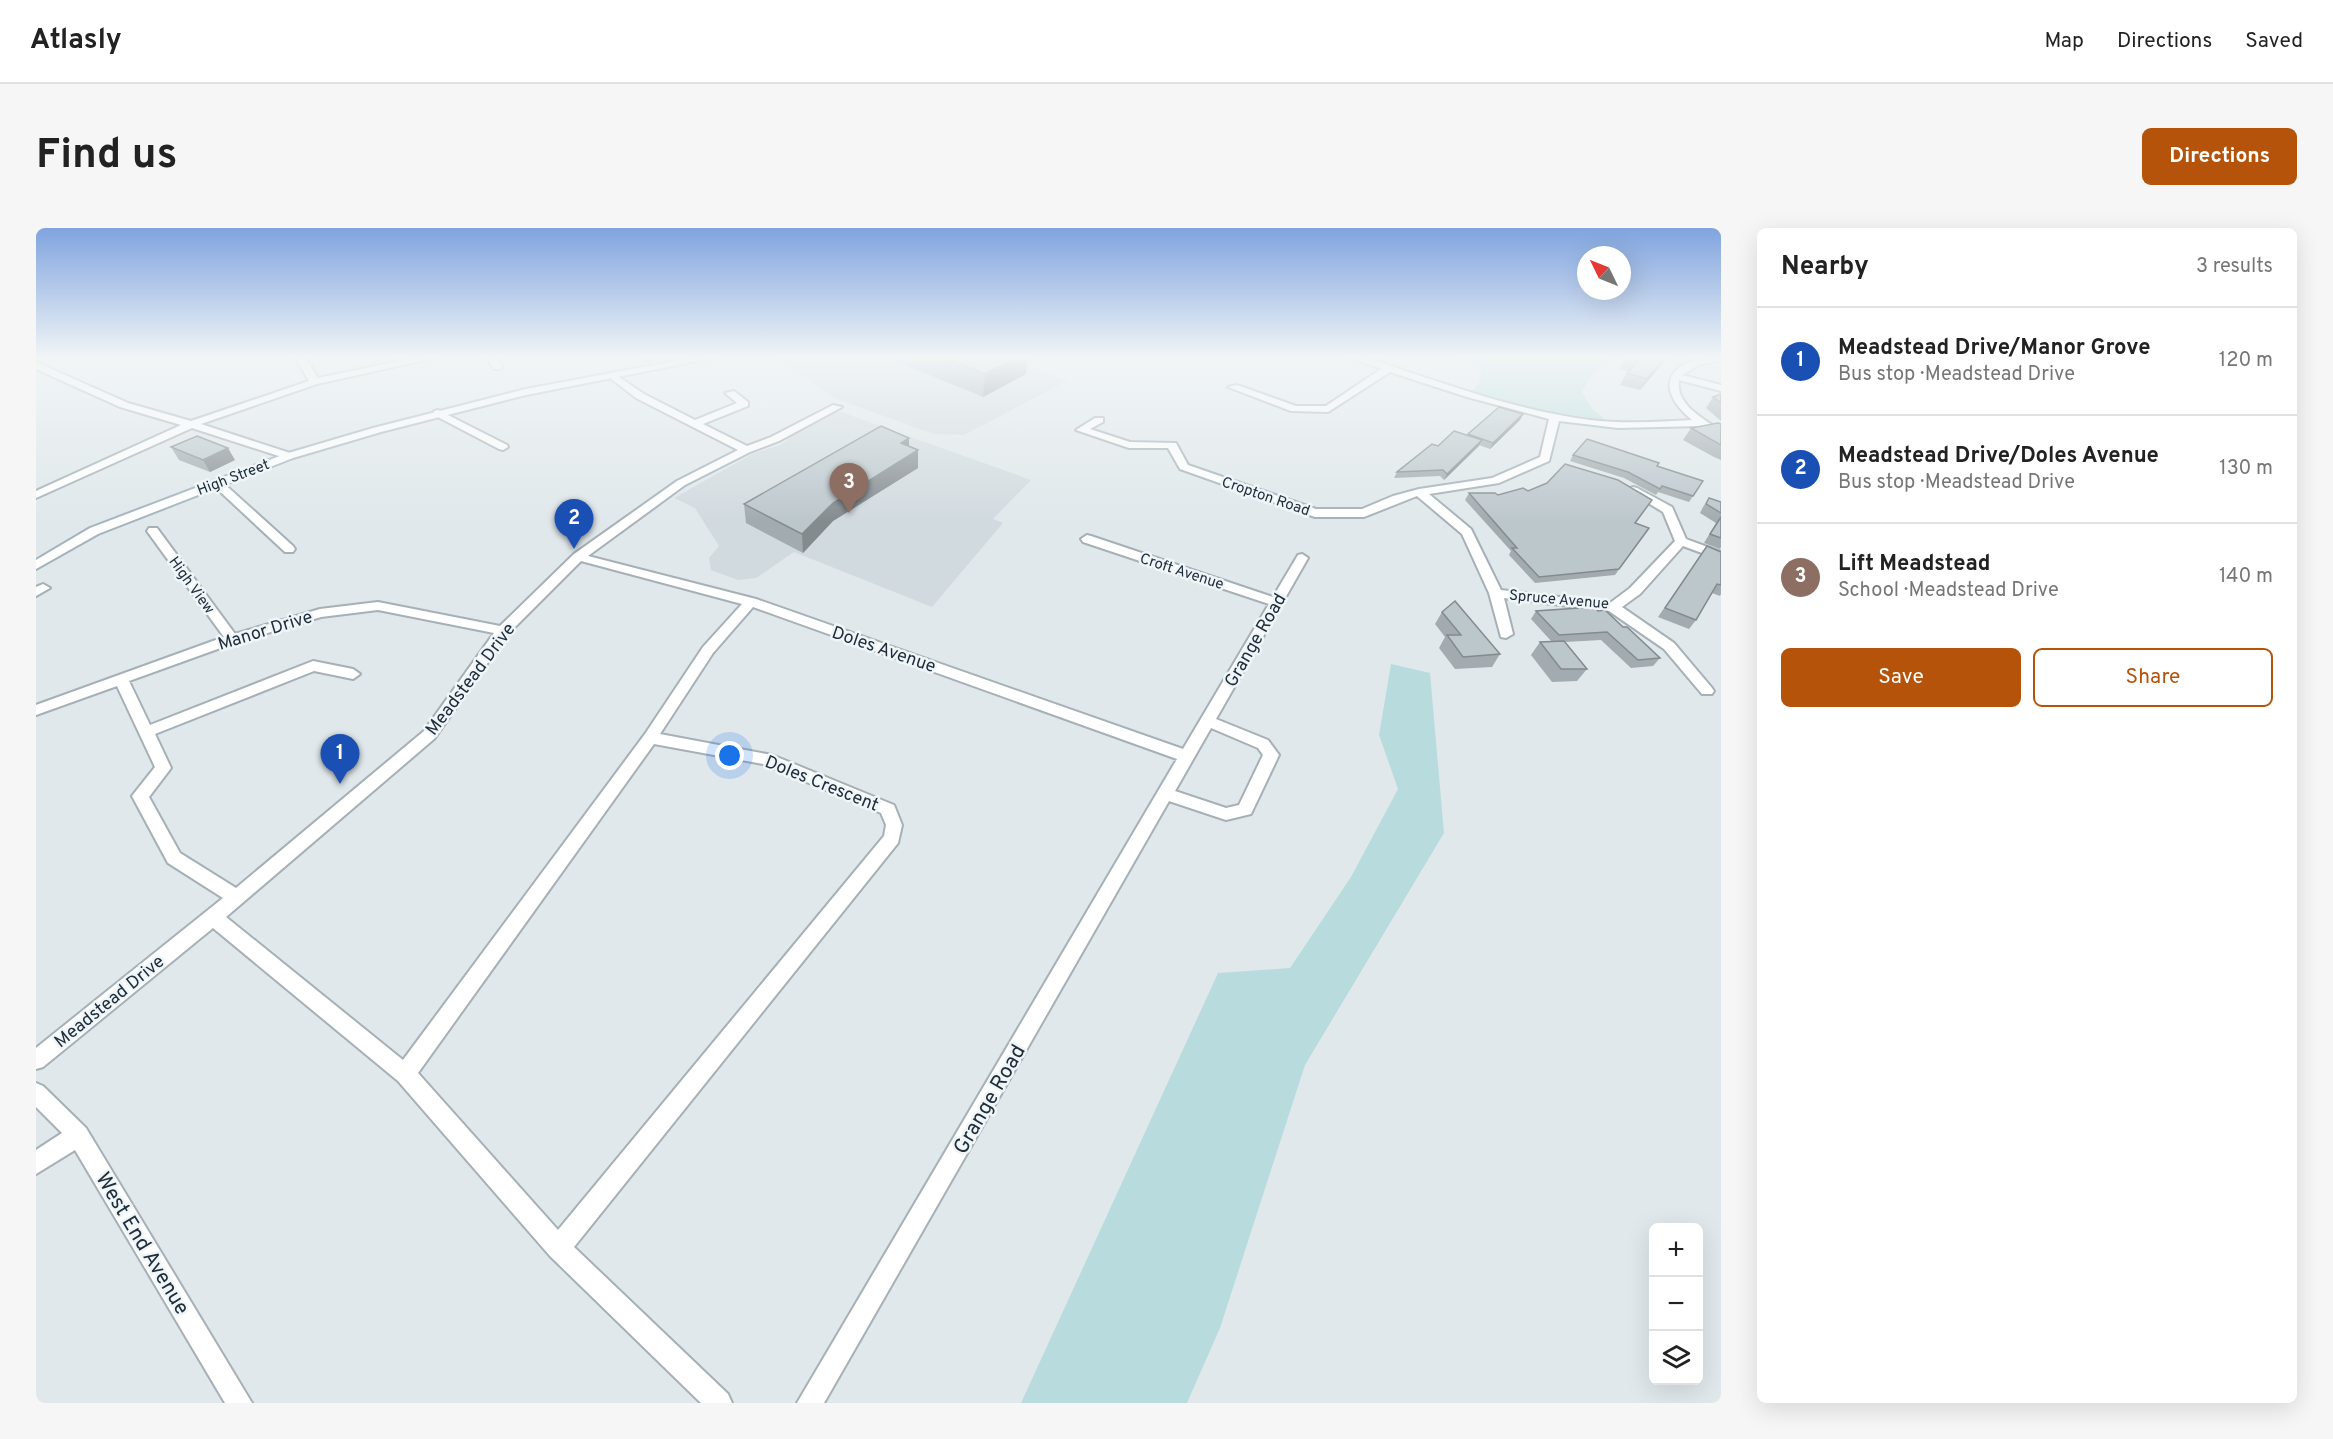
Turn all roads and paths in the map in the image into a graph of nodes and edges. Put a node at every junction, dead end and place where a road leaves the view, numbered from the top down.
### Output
1 (148, 412) edge
2 (227, 412) edge
3 (443, 412) edge
4 (671, 412) edge
5 (724, 412) edge
6 (828, 412) edge
7 (1538, 412) edge
8 (1690, 412) edge
9 (438, 413) junction
10 (1555, 416) junction
11 (1099, 420) dead end
12 (1703, 423) junction
13 (191, 424) junction
14 (694, 424) junction
15 (1721, 436) edge
16 (503, 447) dead end
17 (746, 450) junction
18 (289, 456) junction
19 (1619, 482) edge
20 (217, 483) junction
21 (1419, 492) junction
22 (36, 495) edge
23 (153, 531) dead end
24 (1088, 539) dead end
25 (1682, 541) junction
26 (289, 549) dead end
27 (1721, 556) edge
28 (578, 557) junction
29 (1302, 558) dead end
30 (36, 565) edge
31 (1496, 593) junction
32 (751, 602) junction
33 (1276, 602) junction
34 (1613, 607) junction
35 (503, 631) junction
36 (1506, 634) dead end
37 (232, 639) junction
38 (353, 674) dead end
39 (121, 680) junction
40 (1707, 691) dead end
41 (36, 710) edge
42 (1208, 721) junction
43 (146, 732) junction
44 (650, 738) junction
45 (1185, 756) junction
46 (1164, 793) junction
47 (236, 897) junction
48 (213, 917) junction
49 (36, 1060) edge
50 (405, 1074) junction
51 (36, 1093) edge
52 (78, 1135) junction
53 (36, 1164) edge
54 (558, 1248) junction
55 (239, 1403) edge
56 (719, 1403) edge
57 (810, 1403) edge

1 - 13 street
2 - 13 street
3 - 9 street, High Street
4 - 14 street
5 - 14 street
6 - 17 street, Meadstead Drive
7 - 10 street
8 - 12 street
9 - 16 street
9 - 18 street, High Street
10 - 12 street
10 - 21 street, Cropton Road
11 - 21 street, Cropton Road
12 - 15 street
13 - 18 street
13 - 22 street
14 - 17 street
17 - 28 street, Meadstead Drive
18 - 20 street, High Street
19 - 25 street
20 - 26 street
20 - 30 street, High Street
21 - 31 street
23 - 37 street, High View
24 - 33 street, Croft Avenue
25 - 27 street
25 - 34 street, Spruce Avenue
28 - 32 street, Doles Avenue
28 - 35 street, Meadstead Drive
29 - 33 street, Grange Road
31 - 34 street, Spruce Avenue
31 - 36 street
32 - 44 street
32 - 45 street, Doles Avenue
33 - 42 street, Grange Road
34 - 40 street
35 - 37 street, Manor Drive
35 - 47 street, Meadstead Drive
37 - 39 street, Manor Drive
38 - 43 street
39 - 41 street, Manor Drive
39 - 43 street
42 - 45 street, Grange Road
42 - 46 street
43 - 47 street
44 - 50 street
44 - 54 street, Doles Crescent
45 - 46 street, Grange Road
46 - 57 street, Grange Road
47 - 48 street, Meadstead Drive
48 - 49 street, Meadstead Drive
48 - 50 street
50 - 54 street
51 - 52 street, West End Avenue
52 - 53 street
52 - 55 street, West End Avenue
54 - 56 street

